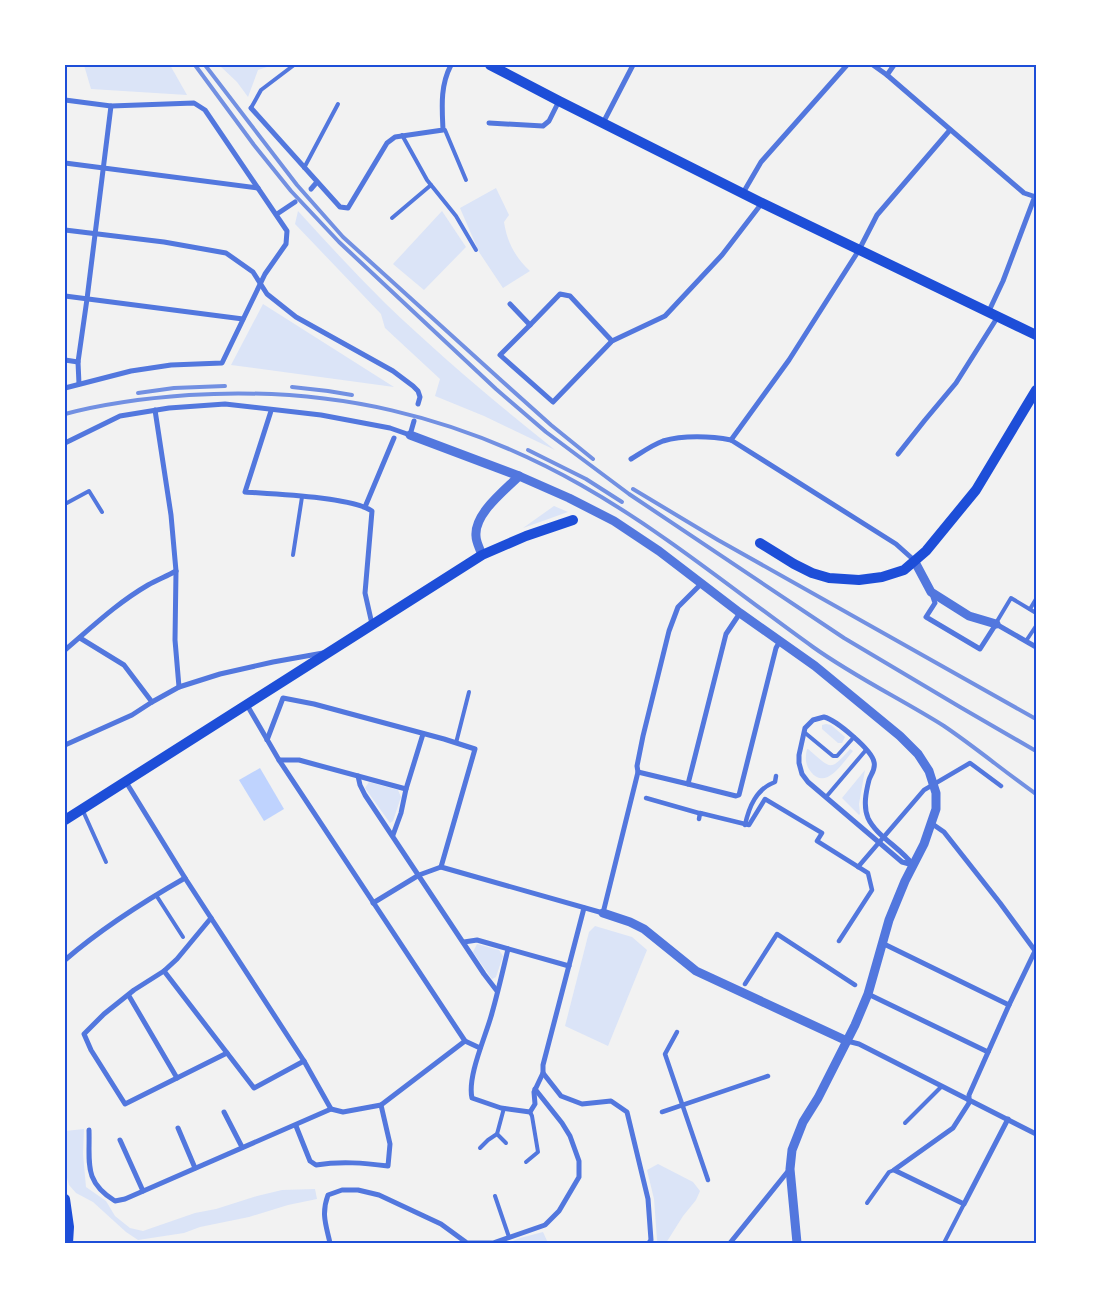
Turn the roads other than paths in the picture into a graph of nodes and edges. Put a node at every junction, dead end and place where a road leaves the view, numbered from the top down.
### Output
1 (294, 65) edge
2 (451, 65) edge
3 (490, 65) edge
4 (633, 65) edge
5 (847, 65) edge
6 (873, 65) edge
7 (894, 65) edge
8 (506, 69) edge
9 (888, 75) junction
10 (65, 100) edge
11 (559, 101) junction
12 (338, 104) dead end
13 (111, 106) junction
14 (251, 108) joint
15 (488, 122) dead end
16 (603, 123) junction
17 (445, 130) dead end
18 (950, 130) junction
19 (402, 135) junction
20 (65, 163) edge
21 (304, 168) junction
22 (103, 169) junction
23 (466, 180) dead end
24 (317, 182) junction
25 (431, 185) junction
26 (258, 188) junction
27 (311, 188) dead end
28 (743, 193) junction
29 (1036, 197) edge
30 (295, 202) dead end
31 (762, 203) junction
32 (277, 214) junction
33 (392, 218) dead end
34 (65, 230) edge
35 (95, 234) junction
36 (476, 250) dead end
37 (859, 250) junction
38 (261, 284) junction
39 (65, 296) edge
40 (87, 299) junction
41 (510, 304) dead end
42 (992, 315) junction
43 (242, 319) junction
44 (530, 325) junction
45 (1036, 335) edge
46 (612, 341) junction
47 (65, 360) edge
48 (78, 362) junction
49 (79, 384) junction
50 (65, 388) edge
51 (1036, 390) edge
52 (418, 404) dead end
53 (155, 410) junction
54 (271, 411) junction
55 (414, 420) dead end
56 (410, 434) junction
57 (394, 438) dead end
58 (731, 440) junction
59 (65, 443) edge
60 (898, 454) dead end
61 (631, 459) dead end
62 (518, 476) junction
63 (302, 497) junction
64 (65, 504) edge
65 (366, 507) junction
66 (102, 512) dead end
67 (572, 520) dead end
68 (760, 544) dead end
69 (293, 555) dead end
70 (482, 555) junction
71 (915, 562) junction
72 (176, 571) junction
73 (702, 583) junction
74 (931, 592) junction
75 (1036, 599) edge
76 (1030, 609) junction
77 (740, 613) junction
78 (1036, 613) edge
79 (372, 624) junction
80 (996, 624) junction
81 (1036, 626) edge
82 (80, 638) junction
83 (780, 640) junction
84 (1026, 641) junction
85 (1036, 647) edge
86 (65, 650) edge
87 (328, 652) junction
88 (179, 687) junction
89 (469, 692) dead end
90 (152, 702) junction
91 (247, 705) junction
92 (804, 732) junction
93 (423, 734) junction
94 (854, 737) junction
95 (266, 740) junction
96 (456, 742) junction
97 (65, 745) edge
98 (866, 750) junction
99 (279, 760) junction
100 (638, 772) junction
101 (358, 776) junction
102 (776, 776) dead end
103 (989, 778) junction
104 (126, 782) junction
105 (986, 783) dead end
106 (688, 784) junction
107 (1001, 786) dead end
108 (406, 789) junction
109 (826, 797) junction
110 (646, 798) dead end
111 (82, 809) junction
112 (699, 819) dead end
113 (65, 820) edge
114 (931, 824) junction
115 (393, 835) junction
116 (106, 862) dead end
117 (913, 865) junction
118 (441, 867) junction
119 (858, 867) junction
120 (419, 875) junction
121 (186, 878) junction
122 (156, 895) junction
123 (373, 902) junction
124 (584, 908) junction
125 (603, 913) junction
126 (211, 918) junction
127 (183, 937) dead end
128 (839, 941) dead end
129 (464, 942) junction
130 (882, 943) junction
131 (508, 949) junction
132 (1036, 952) edge
133 (65, 960) edge
134 (569, 966) junction
135 (164, 971) junction
136 (745, 984) dead end
137 (855, 985) dead end
138 (497, 991) junction
139 (868, 994) junction
140 (129, 996) junction
141 (1009, 1005) junction
142 (678, 1032) dead end
143 (847, 1041) junction
144 (465, 1042) junction
145 (480, 1048) junction
146 (988, 1052) junction
147 (227, 1053) junction
148 (304, 1061) junction
149 (543, 1073) junction
150 (768, 1076) dead end
151 (177, 1078) junction
152 (941, 1087) junction
153 (535, 1089) junction
154 (968, 1099) junction
155 (381, 1105) junction
156 (683, 1105) junction
157 (504, 1108) junction
158 (331, 1109) junction
159 (224, 1112) dead end
160 (530, 1112) junction
161 (662, 1112) dead end
162 (1008, 1119) junction
163 (905, 1123) dead end
164 (296, 1126) junction
165 (178, 1128) dead end
166 (89, 1130) dead end
167 (497, 1134) junction
168 (1036, 1134) edge
169 (120, 1140) dead end
170 (506, 1143) dead end
171 (242, 1147) junction
172 (480, 1148) dead end
173 (526, 1162) dead end
174 (195, 1168) junction
175 (790, 1169) junction
176 (894, 1170) junction
177 (708, 1180) dead end
178 (143, 1191) junction
179 (495, 1196) dead end
180 (65, 1199) edge
181 (867, 1203) dead end
182 (964, 1204) junction
183 (509, 1237) junction
184 (68, 1243) edge
185 (330, 1243) edge
186 (649, 1243) edge
187 (730, 1243) edge
188 (798, 1243) edge
189 (944, 1243) edge

1 - 14 lane
2 - 19 street
3 - 8 main road
4 - 16 street
5 - 28 street
6 - 9 street
7 - 9 street
8 - 11 main road
9 - 18 street
10 - 13 street
11 - 15 street
11 - 16 main road
12 - 21 lane
13 - 22 street
13 - 26 street
14 - 21 street
16 - 28 main road
17 - 23 lane
18 - 29 street
18 - 37 street
19 - 24 street
19 - 25 lane
20 - 22 street
21 - 24 street
22 - 26 street
22 - 35 street
24 - 27 street
25 - 33 lane
25 - 36 lane
26 - 32 street
28 - 31 main road
29 - 42 street
30 - 32 street
31 - 37 main road
31 - 46 street
32 - 38 street
34 - 35 street
35 - 38 street
35 - 40 street
37 - 42 main road
37 - 58 street
38 - 43 street
38 - 52 street
39 - 40 street
40 - 43 street
40 - 48 street
41 - 44 street
42 - 45 main road
42 - 60 street
43 - 49 street
44 - 46 street
44 - 46 street
47 - 48 street
48 - 49 street
49 - 50 street
51 - 71 main road
53 - 54 street
53 - 59 street
53 - 72 street
54 - 56 street
54 - 63 street
55 - 56 street
56 - 62 street
57 - 65 street
58 - 61 street
58 - 71 street
62 - 70 street
62 - 73 street
63 - 65 street
63 - 69 lane
64 - 66 lane
65 - 79 street
67 - 70 main road
68 - 71 main road
70 - 79 main road
71 - 74 street
72 - 82 street
72 - 88 street
73 - 77 street
73 - 100 street
74 - 80 street
74 - 80 street
75 - 76 lane
76 - 78 lane
76 - 80 lane
77 - 83 street
77 - 106 street
79 - 87 main road
80 - 84 street
81 - 84 lane
82 - 86 street
82 - 90 street
83 - 106 street
83 - 114 street
84 - 85 street
87 - 88 street
87 - 91 main road
88 - 90 street
89 - 96 lane
90 - 97 street
91 - 95 street
91 - 104 main road
92 - 94 street
92 - 94 lane
92 - 109 street
93 - 95 street
93 - 96 street
93 - 108 street
94 - 98 street
95 - 99 street
96 - 118 street
98 - 109 lane
98 - 117 street
99 - 101 street
99 - 123 street
100 - 106 street
100 - 125 street
101 - 108 street
101 - 115 street
102 - 110 street
103 - 105 street
103 - 107 street
103 - 119 street
104 - 111 main road
104 - 121 street
108 - 115 street
109 - 117 street
111 - 113 main road
111 - 116 lane
112 - 119 street
114 - 117 street
114 - 132 street
115 - 120 street
117 - 130 street
118 - 120 street
118 - 124 street
119 - 128 street
120 - 123 street
120 - 129 street
121 - 122 street
121 - 126 street
122 - 127 lane
122 - 133 street
123 - 144 street
124 - 125 street
124 - 134 street
125 - 143 street
126 - 135 street
126 - 148 street
129 - 131 street
129 - 138 street
130 - 139 street
130 - 141 street
131 - 134 street
131 - 138 street
132 - 141 street
134 - 149 street
135 - 140 street
135 - 147 street
136 - 137 street
138 - 145 street
139 - 143 street
139 - 146 street
140 - 151 street
140 - 151 street
141 - 146 street
142 - 156 street
143 - 152 street
143 - 175 street
144 - 145 street
144 - 155 street
145 - 157 street
146 - 154 street
147 - 148 street
147 - 151 street
148 - 158 street
149 - 153 street
149 - 186 street
150 - 156 street
152 - 154 street
152 - 163 lane
153 - 160 street
153 - 183 street
154 - 162 street
154 - 176 street
155 - 158 street
155 - 164 street
156 - 161 street
156 - 177 street
157 - 160 street
157 - 167 lane
158 - 164 street
159 - 171 street
160 - 173 lane
162 - 168 street
162 - 182 street
164 - 171 street
165 - 174 street
166 - 178 street
167 - 170 lane
167 - 172 lane
169 - 178 street
171 - 174 street
174 - 178 street
175 - 187 street
175 - 188 street
176 - 181 lane
176 - 182 street
179 - 183 lane
180 - 184 main road
182 - 189 lane
183 - 185 street

